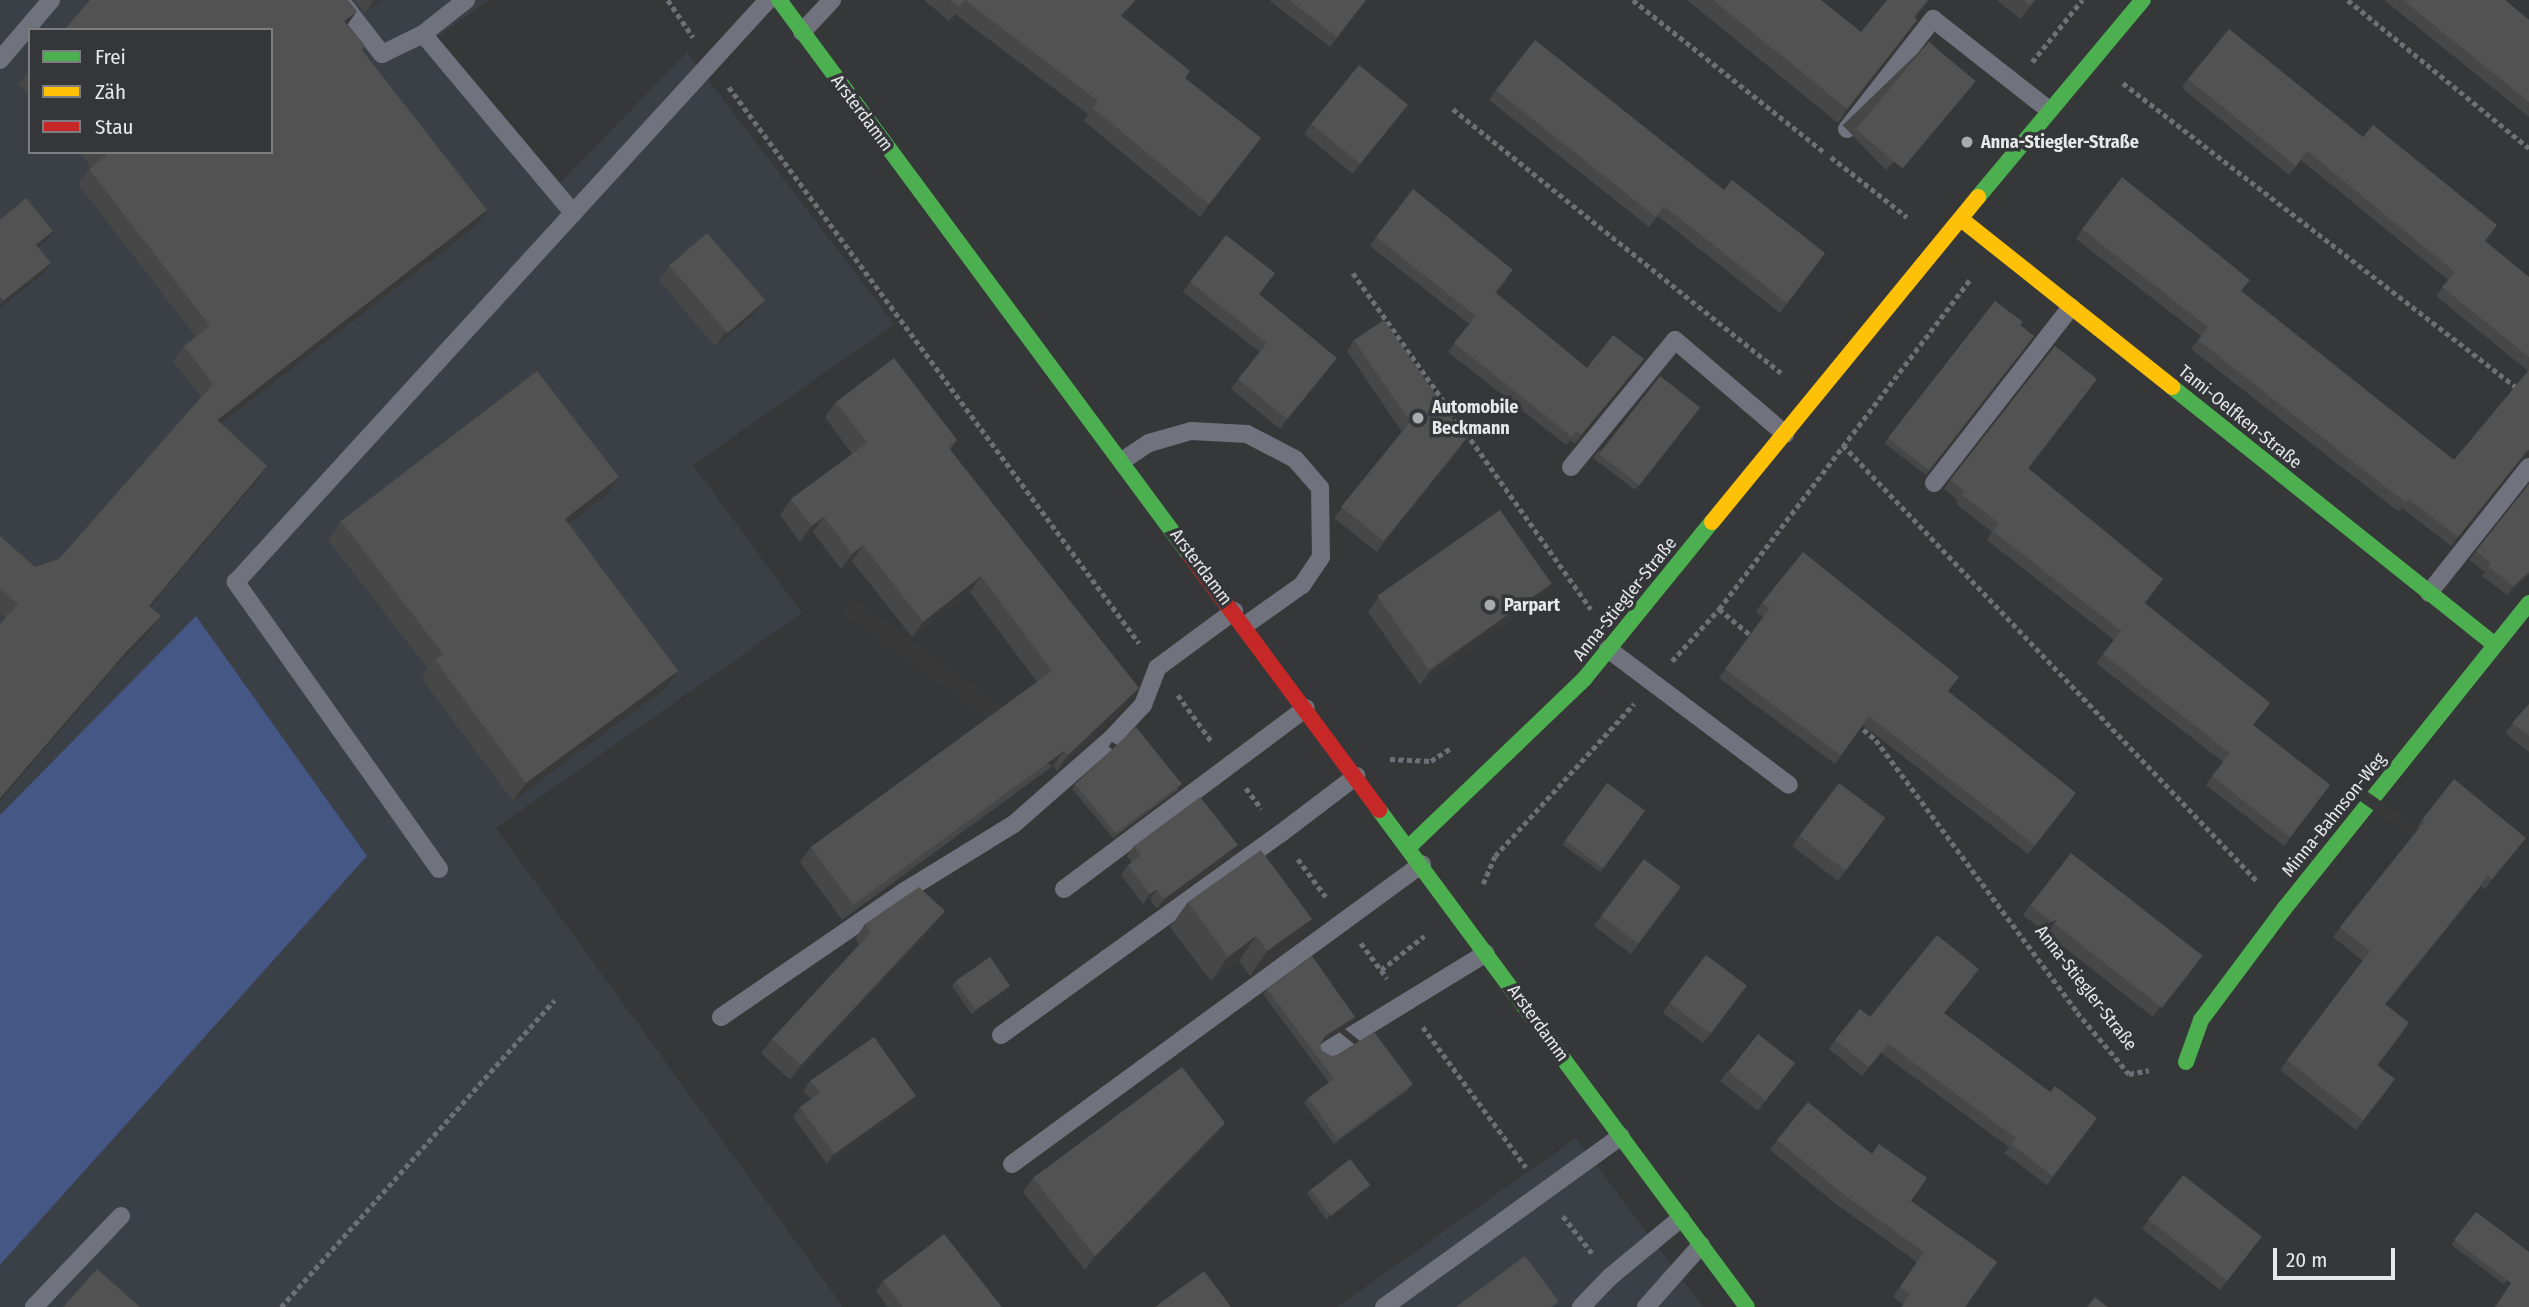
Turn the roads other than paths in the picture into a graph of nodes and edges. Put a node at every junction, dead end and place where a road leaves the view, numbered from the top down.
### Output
1 (51, 0) edge
2 (340, 0) edge
3 (466, 0) edge
4 (768, 0) edge
5 (779, 0) edge
6 (832, 0) edge
7 (2143, 0) edge
8 (802, 32) junction
9 (423, 34) junction
10 (0, 60) edge
11 (2049, 110) junction
12 (1847, 129) edge
13 (573, 213) junction
14 (1961, 219) junction
15 (2071, 307) junction
16 (1785, 434) junction
17 (1122, 461) junction
18 (1571, 467) dead end
19 (2529, 467) edge
20 (1934, 483) dead end
21 (2429, 593) junction
22 (2529, 603) edge
23 (1239, 618) junction
24 (2495, 645) junction
25 (1608, 649) junction
26 (1306, 708) junction
27 (1358, 779) junction
28 (1789, 785) dead end
29 (1409, 847) junction
30 (1422, 864) junction
31 (439, 869) dead end
32 (1064, 889) dead end
33 (1486, 953) junction
34 (721, 1017) dead end
35 (1001, 1035) dead end
36 (1328, 1050) dead end
37 (2186, 1062) road end
38 (1621, 1136) junction
39 (1013, 1164) dead end
40 (121, 1216) dead end
41 (1681, 1218) junction
42 (1701, 1245) junction
43 (34, 1307) edge
44 (1384, 1307) edge
45 (1581, 1307) edge
46 (1646, 1307) edge
47 (1747, 1307) edge

1 - 10 lane
2 - 9 lane
3 - 9 lane
4 - 13 lane
5 - 8 street, Arsterdamm
6 - 8 lane
7 - 11 street, Anna-Stiegler-Straße
8 - 17 street, Arsterdamm
9 - 13 lane
11 - 12 lane
11 - 14 street, Anna-Stiegler-Straße
13 - 31 lane
14 - 15 street, Tami-Oelfken-Straße
14 - 16 street, Anna-Stiegler-Straße
15 - 20 lane
15 - 21 street, Tami-Oelfken-Straße
16 - 18 lane
16 - 25 street, Anna-Stiegler-Straße
17 - 23 street, Arsterdamm
17 - 23 lane
19 - 21 lane
21 - 24 street, Tami-Oelfken-Straße
22 - 24 street, Minna-Bahnson-Weg
23 - 26 street, Arsterdamm
23 - 34 lane
24 - 37 street, Minna-Bahnson-Weg
25 - 28 lane
25 - 29 street, Anna-Stiegler-Straße
26 - 27 street, Arsterdamm
26 - 32 lane
27 - 29 street, Arsterdamm
27 - 35 lane
29 - 30 street, Arsterdamm
30 - 33 street, Arsterdamm
30 - 39 lane
33 - 36 lane
33 - 38 street, Arsterdamm
38 - 41 street, Arsterdamm
38 - 44 lane
40 - 43 lane
41 - 42 street, Arsterdamm
41 - 45 lane
42 - 46 lane
42 - 47 street, Arsterdamm

